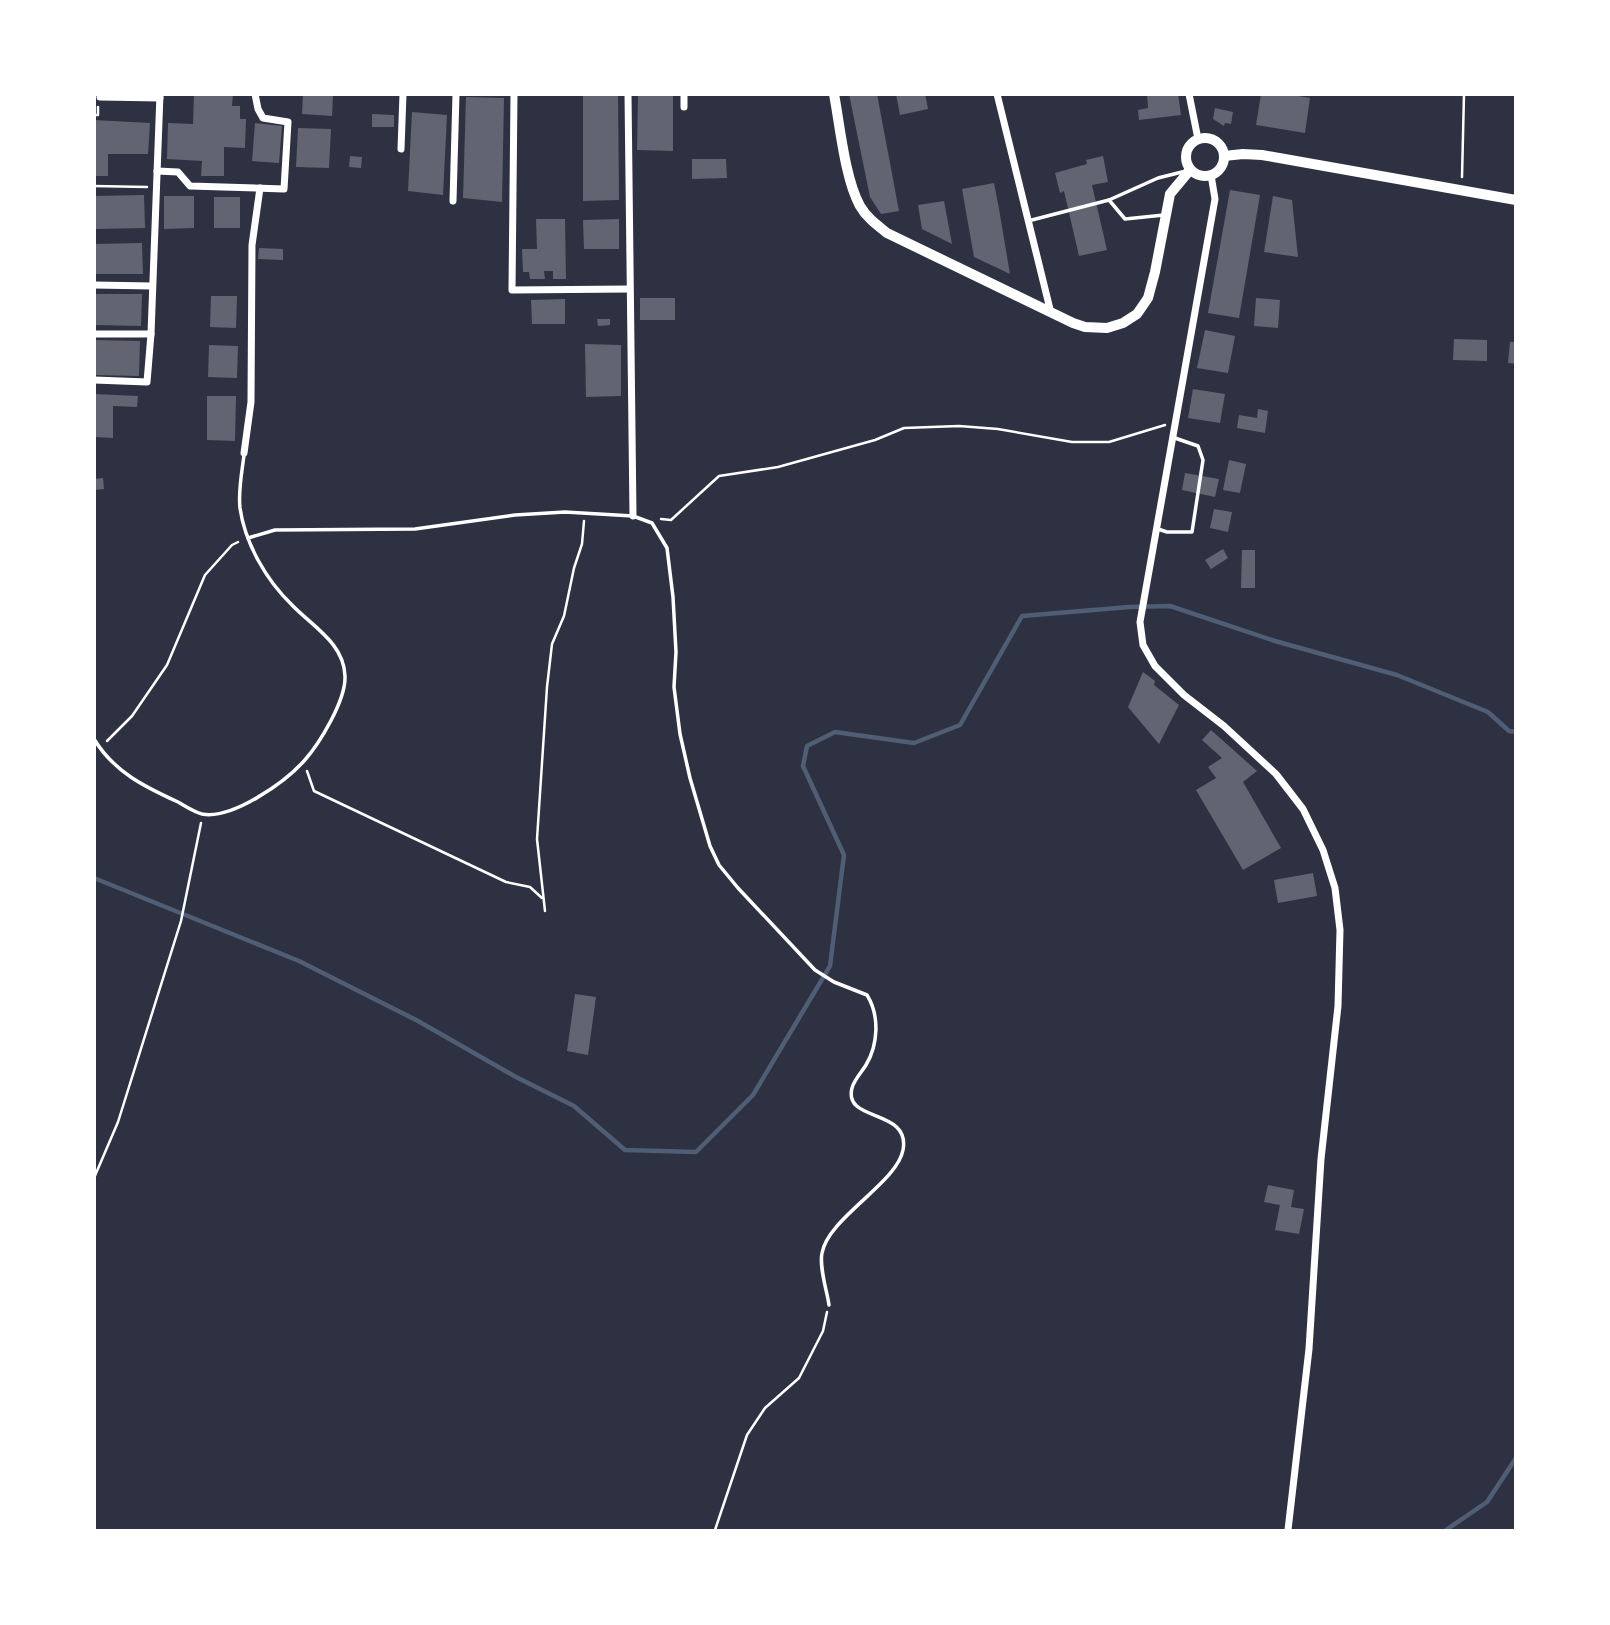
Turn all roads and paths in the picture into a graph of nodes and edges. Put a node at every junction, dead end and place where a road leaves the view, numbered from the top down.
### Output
1 (255, 94) edge
2 (403, 94) edge
3 (456, 94) edge
4 (514, 94) edge
5 (628, 94) edge
6 (684, 94) edge
7 (834, 94) edge
8 (997, 94) edge
9 (1189, 94) edge
10 (1464, 94) edge
11 (160, 96) edge
12 (100, 97) dead end
13 (684, 107) dead end
14 (1198, 139) junction
15 (401, 149) dead end
16 (1224, 156) junction
17 (1190, 170) junction
18 (157, 171) junction
19 (1211, 175) junction
20 (94, 187) edge
21 (157, 187) junction
22 (260, 188) junction
23 (1462, 191) junction
24 (1109, 200) junction
25 (1516, 200) edge
26 (453, 201) dead end
27 (1164, 215) junction
28 (1028, 221) junction
29 (94, 285) edge
30 (152, 286) junction
31 (629, 289) junction
32 (1051, 313) junction
33 (94, 334) edge
34 (151, 334) junction
35 (94, 380) edge
36 (1174, 426) junction
37 (1172, 437) junction
38 (244, 453) joint
39 (584, 514) junction
40 (633, 516) junction
41 (659, 519) dead end
42 (1156, 529) junction
43 (248, 538) junction
44 (94, 739) edge
45 (100, 748) junction
46 (94, 750) edge
47 (304, 761) junction
48 (202, 814) junction
49 (94, 1178) edge
50 (829, 1306) joint
51 (715, 1531) edge
52 (1288, 1531) edge

1 - 22 street
2 - 15 street
3 - 26 street
4 - 31 street
5 - 31 street
6 - 13 street
7 - 32 main road
8 - 28 street
9 - 14 street
10 - 23 path
11 - 12 street
11 - 18 street
14 - 16 main road
14 - 17 main road
16 - 19 main road
16 - 23 main road
17 - 19 main road
17 - 24 lane
17 - 27 main road
18 - 21 street
18 - 22 street
19 - 36 street
20 - 21 path
21 - 30 street
22 - 38 street
23 - 25 main road
24 - 27 lane
24 - 28 lane
27 - 32 main road
28 - 32 street
29 - 30 street
30 - 34 street
31 - 40 street
33 - 34 street
34 - 35 street
36 - 37 street
36 - 41 path
37 - 42 street
37 - 42 lane
38 - 43 lane
39 - 40 lane
39 - 43 lane
39 - 47 path
40 - 50 lane
42 - 52 street
43 - 45 path
43 - 47 lane
44 - 45 lane
45 - 46 lane
45 - 48 lane
47 - 48 lane
48 - 49 path
50 - 51 path

